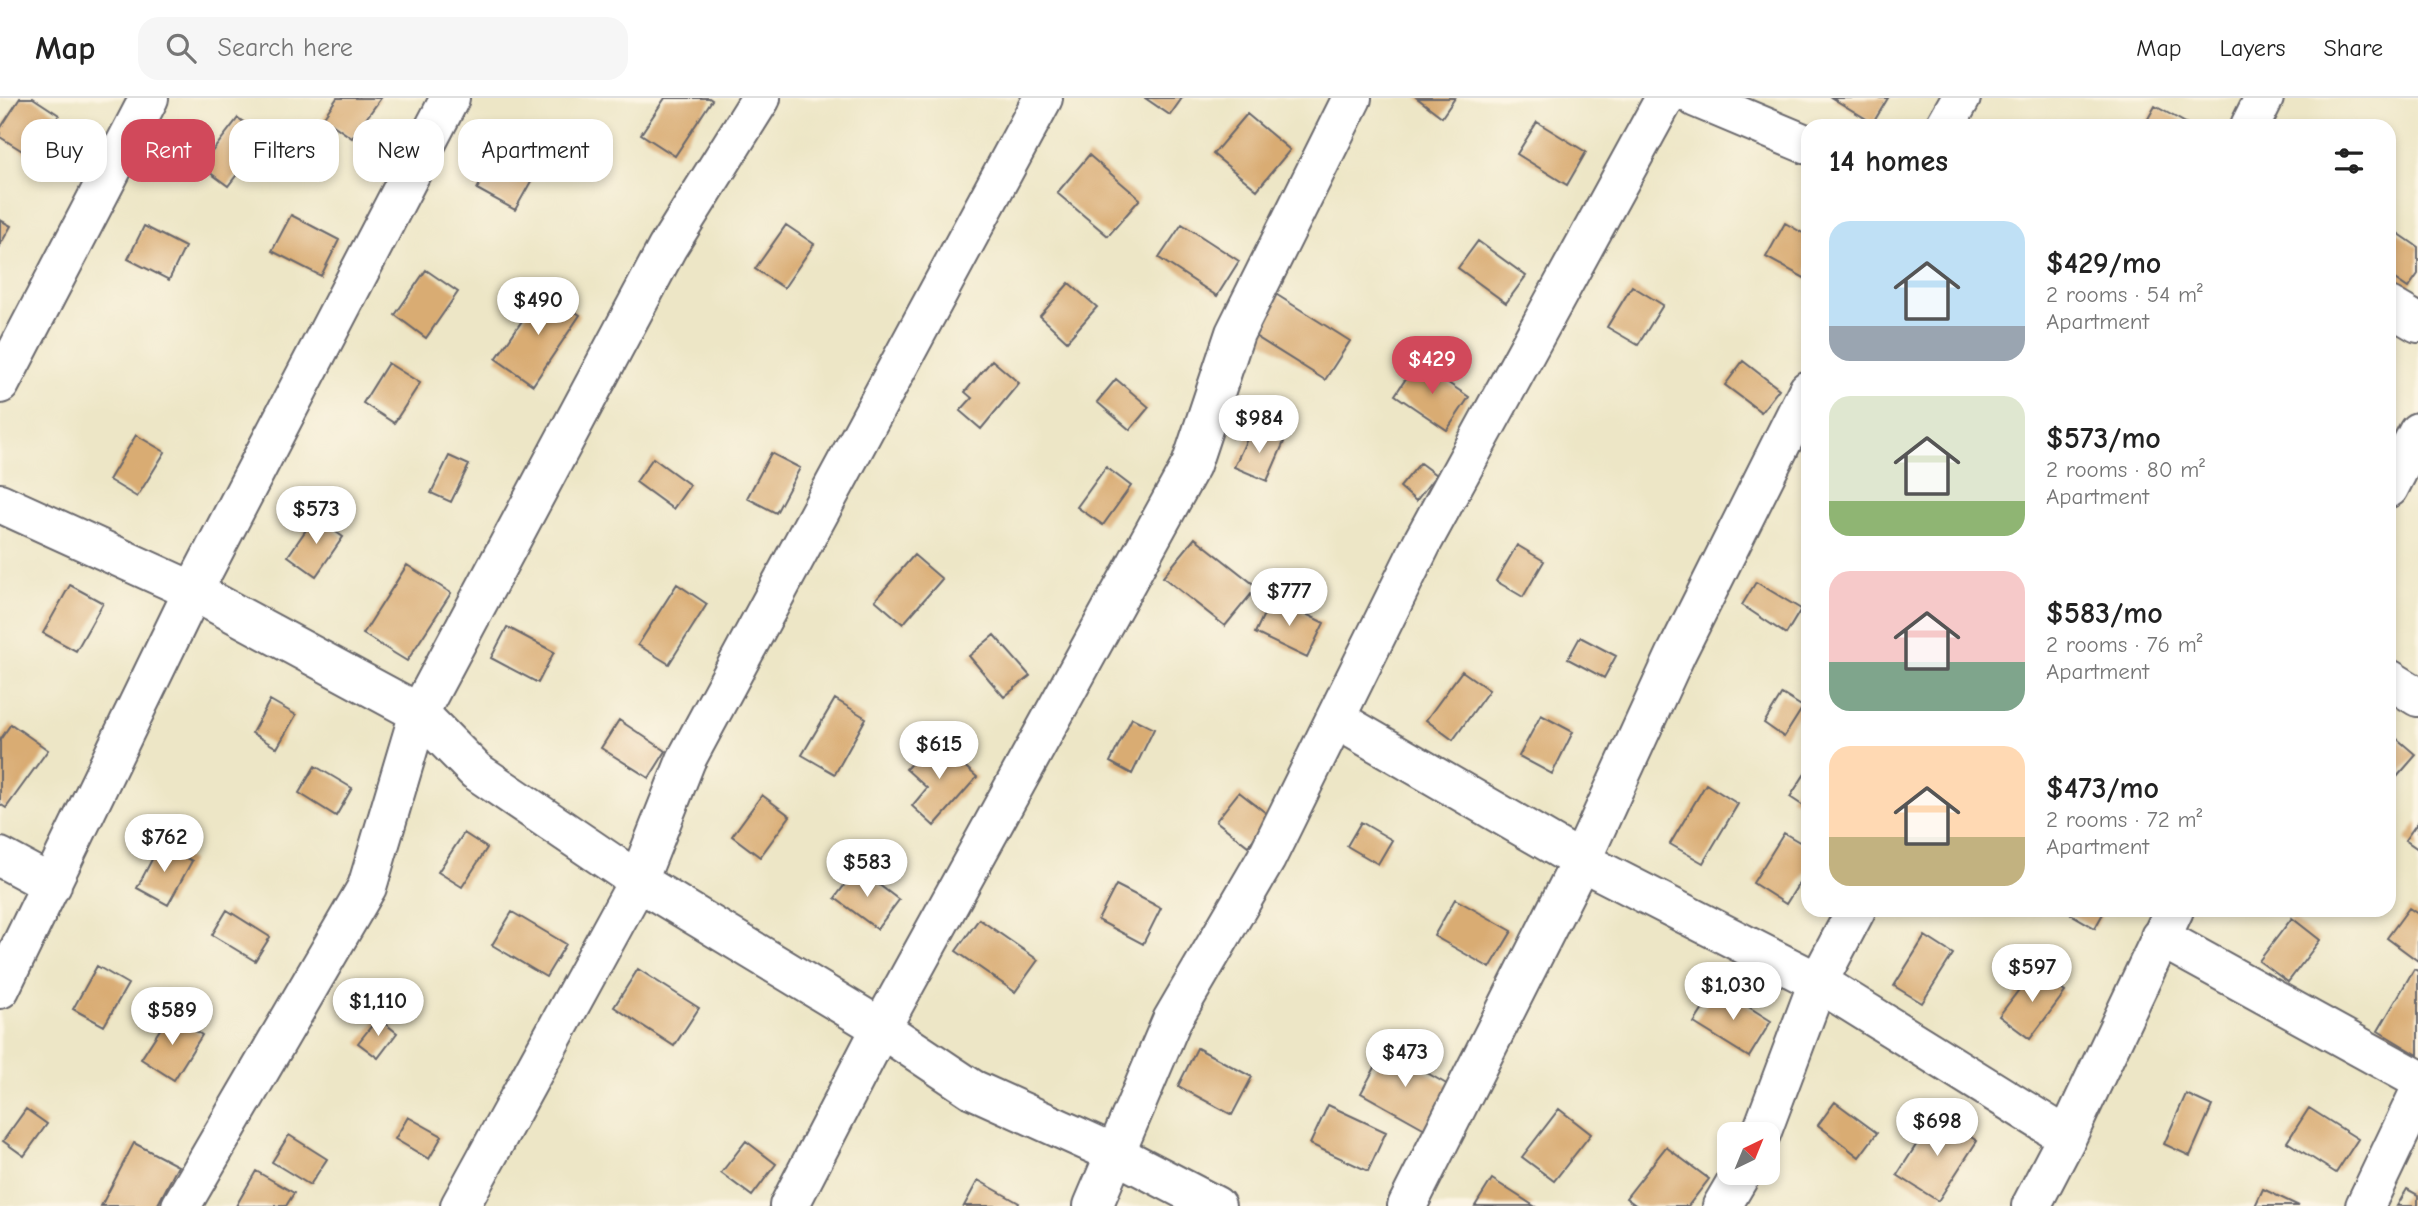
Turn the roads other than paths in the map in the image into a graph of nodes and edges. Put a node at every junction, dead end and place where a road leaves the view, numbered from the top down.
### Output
1 (149, 98) edge
2 (450, 98) edge
3 (761, 98) edge
4 (1043, 98) edge
5 (1352, 98) edge
6 (1665, 98) edge
7 (1696, 98) edge
8 (1961, 98) edge
9 (2264, 98) edge
10 (1949, 119) edge
11 (2254, 119) edge
12 (1801, 142) edge
13 (2396, 310) edge
14 (2418, 323) edge
15 (0, 384) edge
16 (1801, 404) edge
17 (2418, 432) edge
18 (2396, 474) edge
19 (0, 503) edge
20 (193, 591) junction
21 (2396, 683) edge
22 (2418, 697) edge
23 (419, 713) junction
24 (1336, 719) junction
25 (0, 857) edge
26 (1581, 861) junction
27 (638, 881) junction
28 (52, 886) junction
29 (1852, 917) edge
30 (2167, 923) edge
31 (1818, 982) junction
32 (0, 989) edge
33 (881, 1028) junction
34 (2418, 1079) edge
35 (2418, 1095) edge
36 (1765, 1122) edge
37 (2067, 1137) junction
38 (1116, 1154) junction
39 (1734, 1185) edge
40 (181, 1206) edge
41 (460, 1206) edge
42 (789, 1206) edge
43 (1093, 1206) edge
44 (1216, 1206) edge
45 (1407, 1206) edge
46 (1722, 1206) edge
47 (2031, 1206) edge
48 (2365, 1206) edge

1 - 15 street
2 - 20 street
3 - 23 street
4 - 27 street
5 - 33 street
6 - 24 street
7 - 12 street
8 - 10 street
9 - 11 street
13 - 14 street
16 - 26 street
17 - 18 street
19 - 20 street
20 - 23 street
20 - 28 street
21 - 22 street
23 - 27 street
23 - 40 street
24 - 26 street
24 - 38 street
25 - 28 street
26 - 31 street
26 - 45 street
27 - 33 street
27 - 41 street
28 - 32 street
29 - 31 street
30 - 34 street
30 - 37 street
31 - 36 street
31 - 37 street
33 - 38 street
33 - 42 street
35 - 48 street
37 - 47 street
38 - 43 street
38 - 44 street
39 - 46 street

